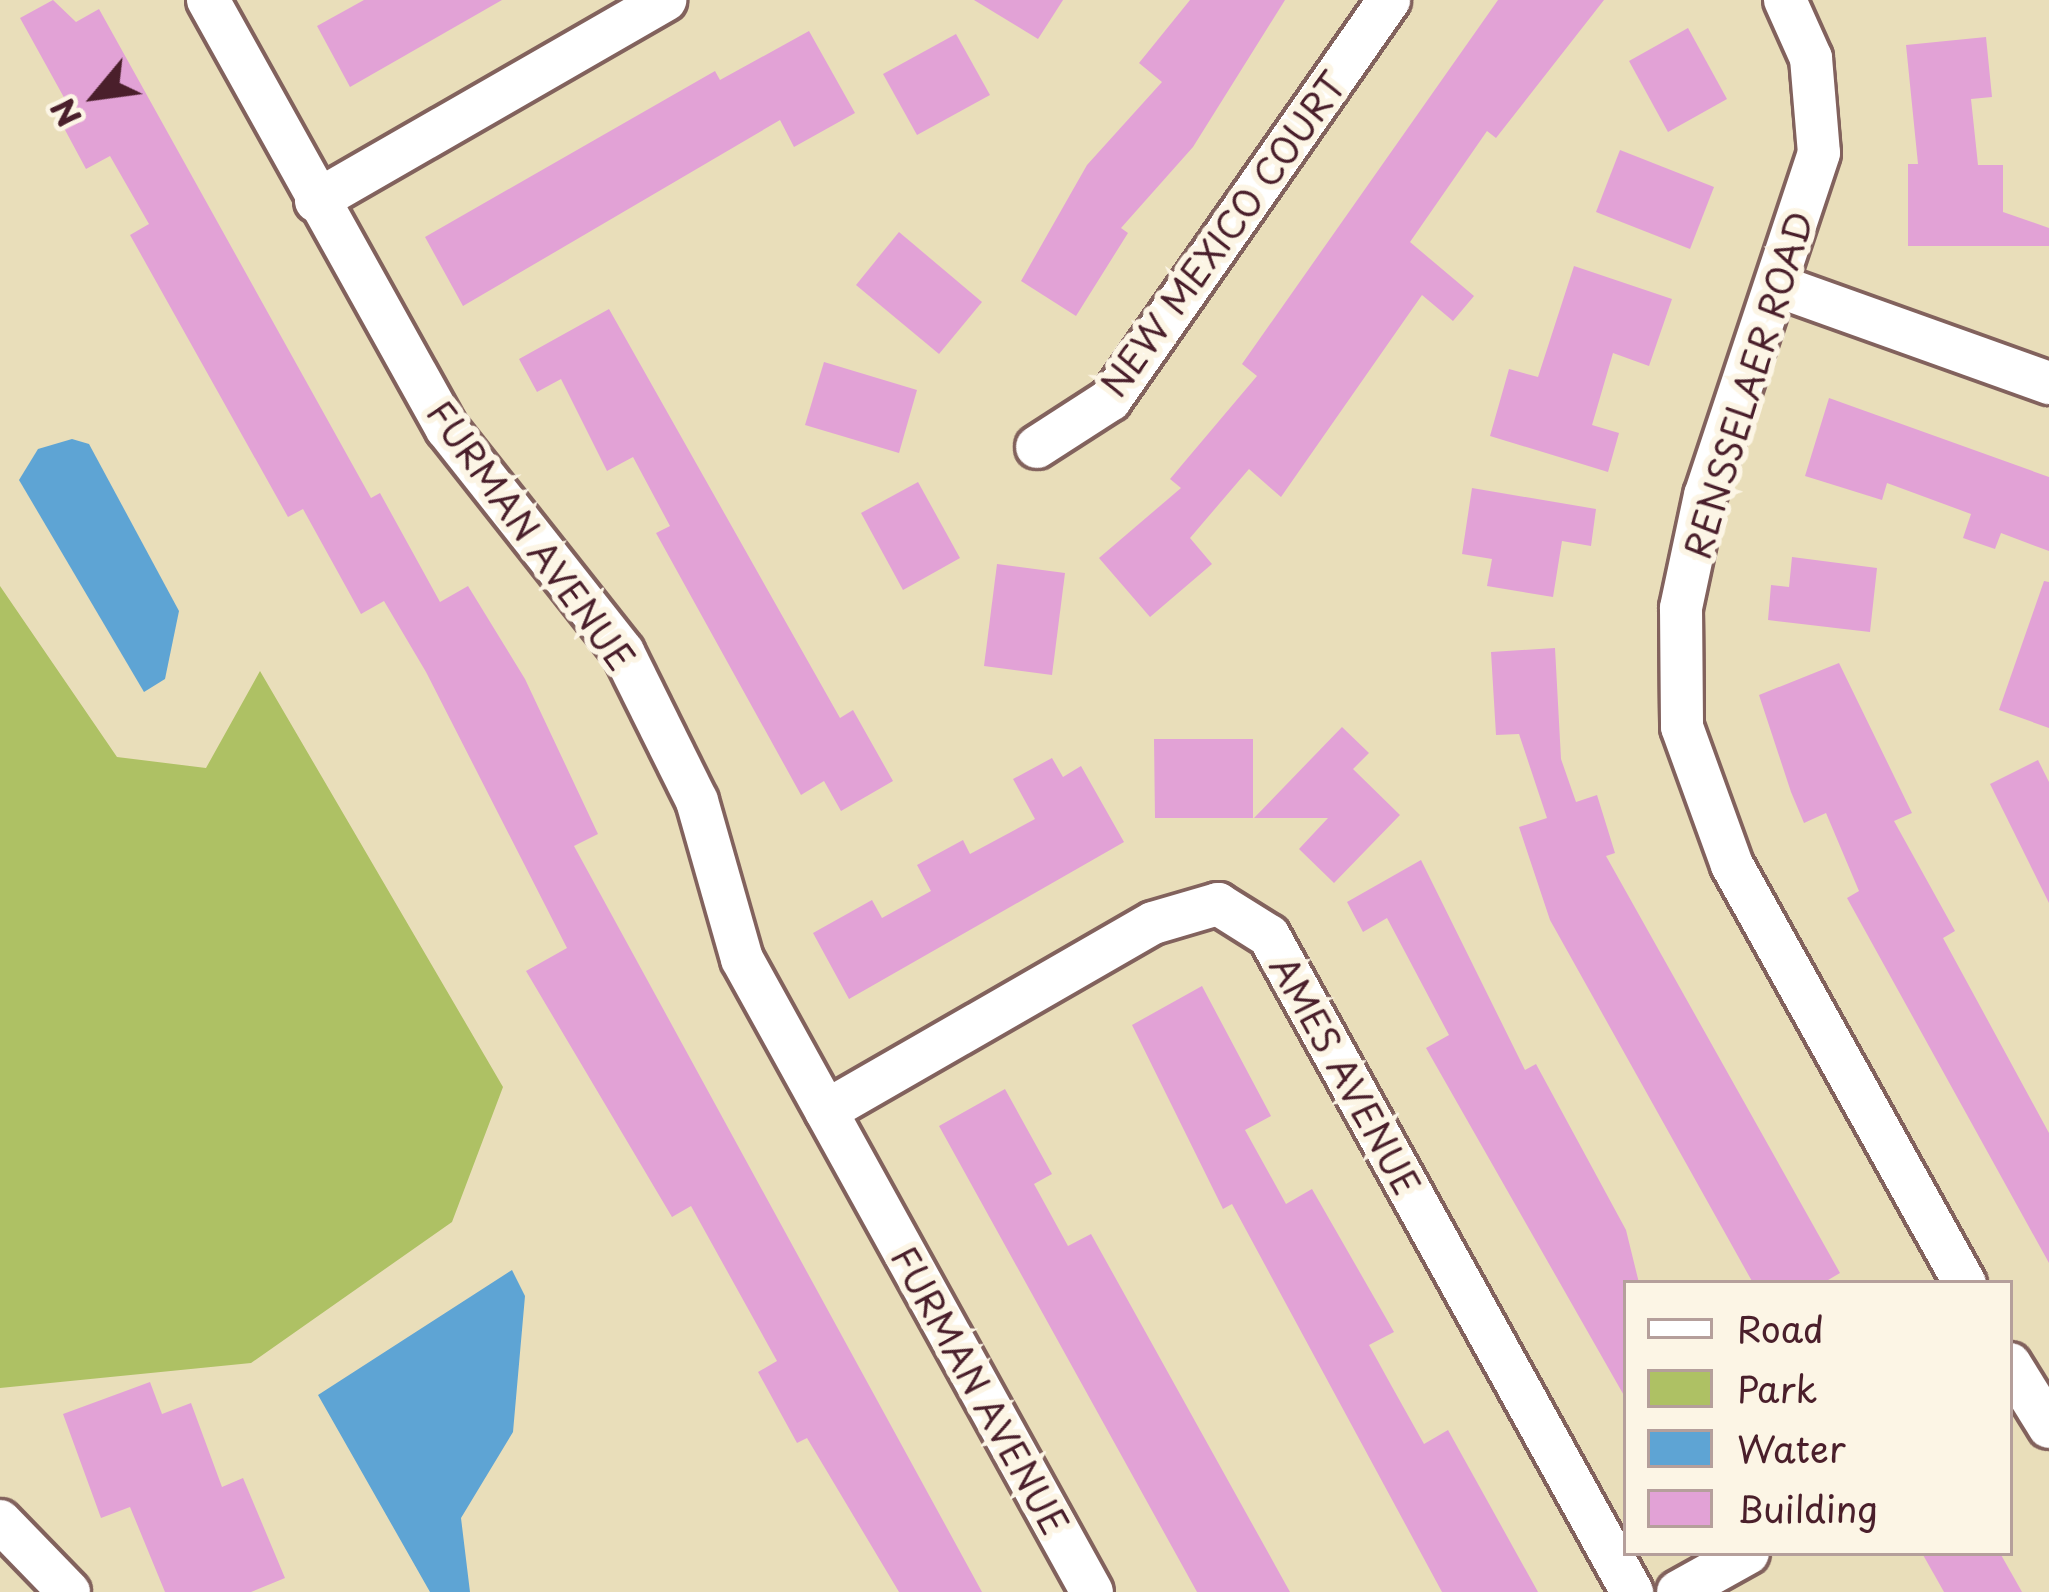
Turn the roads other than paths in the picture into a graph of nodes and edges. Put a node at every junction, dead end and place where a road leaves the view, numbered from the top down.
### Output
1 (208, 0) edge
2 (665, 0) edge
3 (1389, 0) edge
4 (1785, 0) edge
5 (316, 201) junction
6 (1781, 286) junction
7 (2049, 383) edge
8 (1037, 448) dead end
9 (826, 1111) junction
10 (1963, 1280) edge
11 (2029, 1396) edge
12 (2049, 1445) edge
13 (0, 1521) edge
14 (1743, 1556) edge
15 (69, 1592) edge
16 (1092, 1592) edge
17 (1632, 1592) edge
18 (1678, 1592) edge

1 - 5 street, FURMAN AVENUE
2 - 5 street
3 - 8 street, NEW MEXICO COURT
4 - 6 street, RENSSELAER ROAD
5 - 9 street, FURMAN AVENUE
6 - 7 street
6 - 10 street, RENSSELAER ROAD
9 - 16 street, FURMAN AVENUE
9 - 17 street, AMES AVENUE
11 - 12 street
13 - 15 street
14 - 18 street

